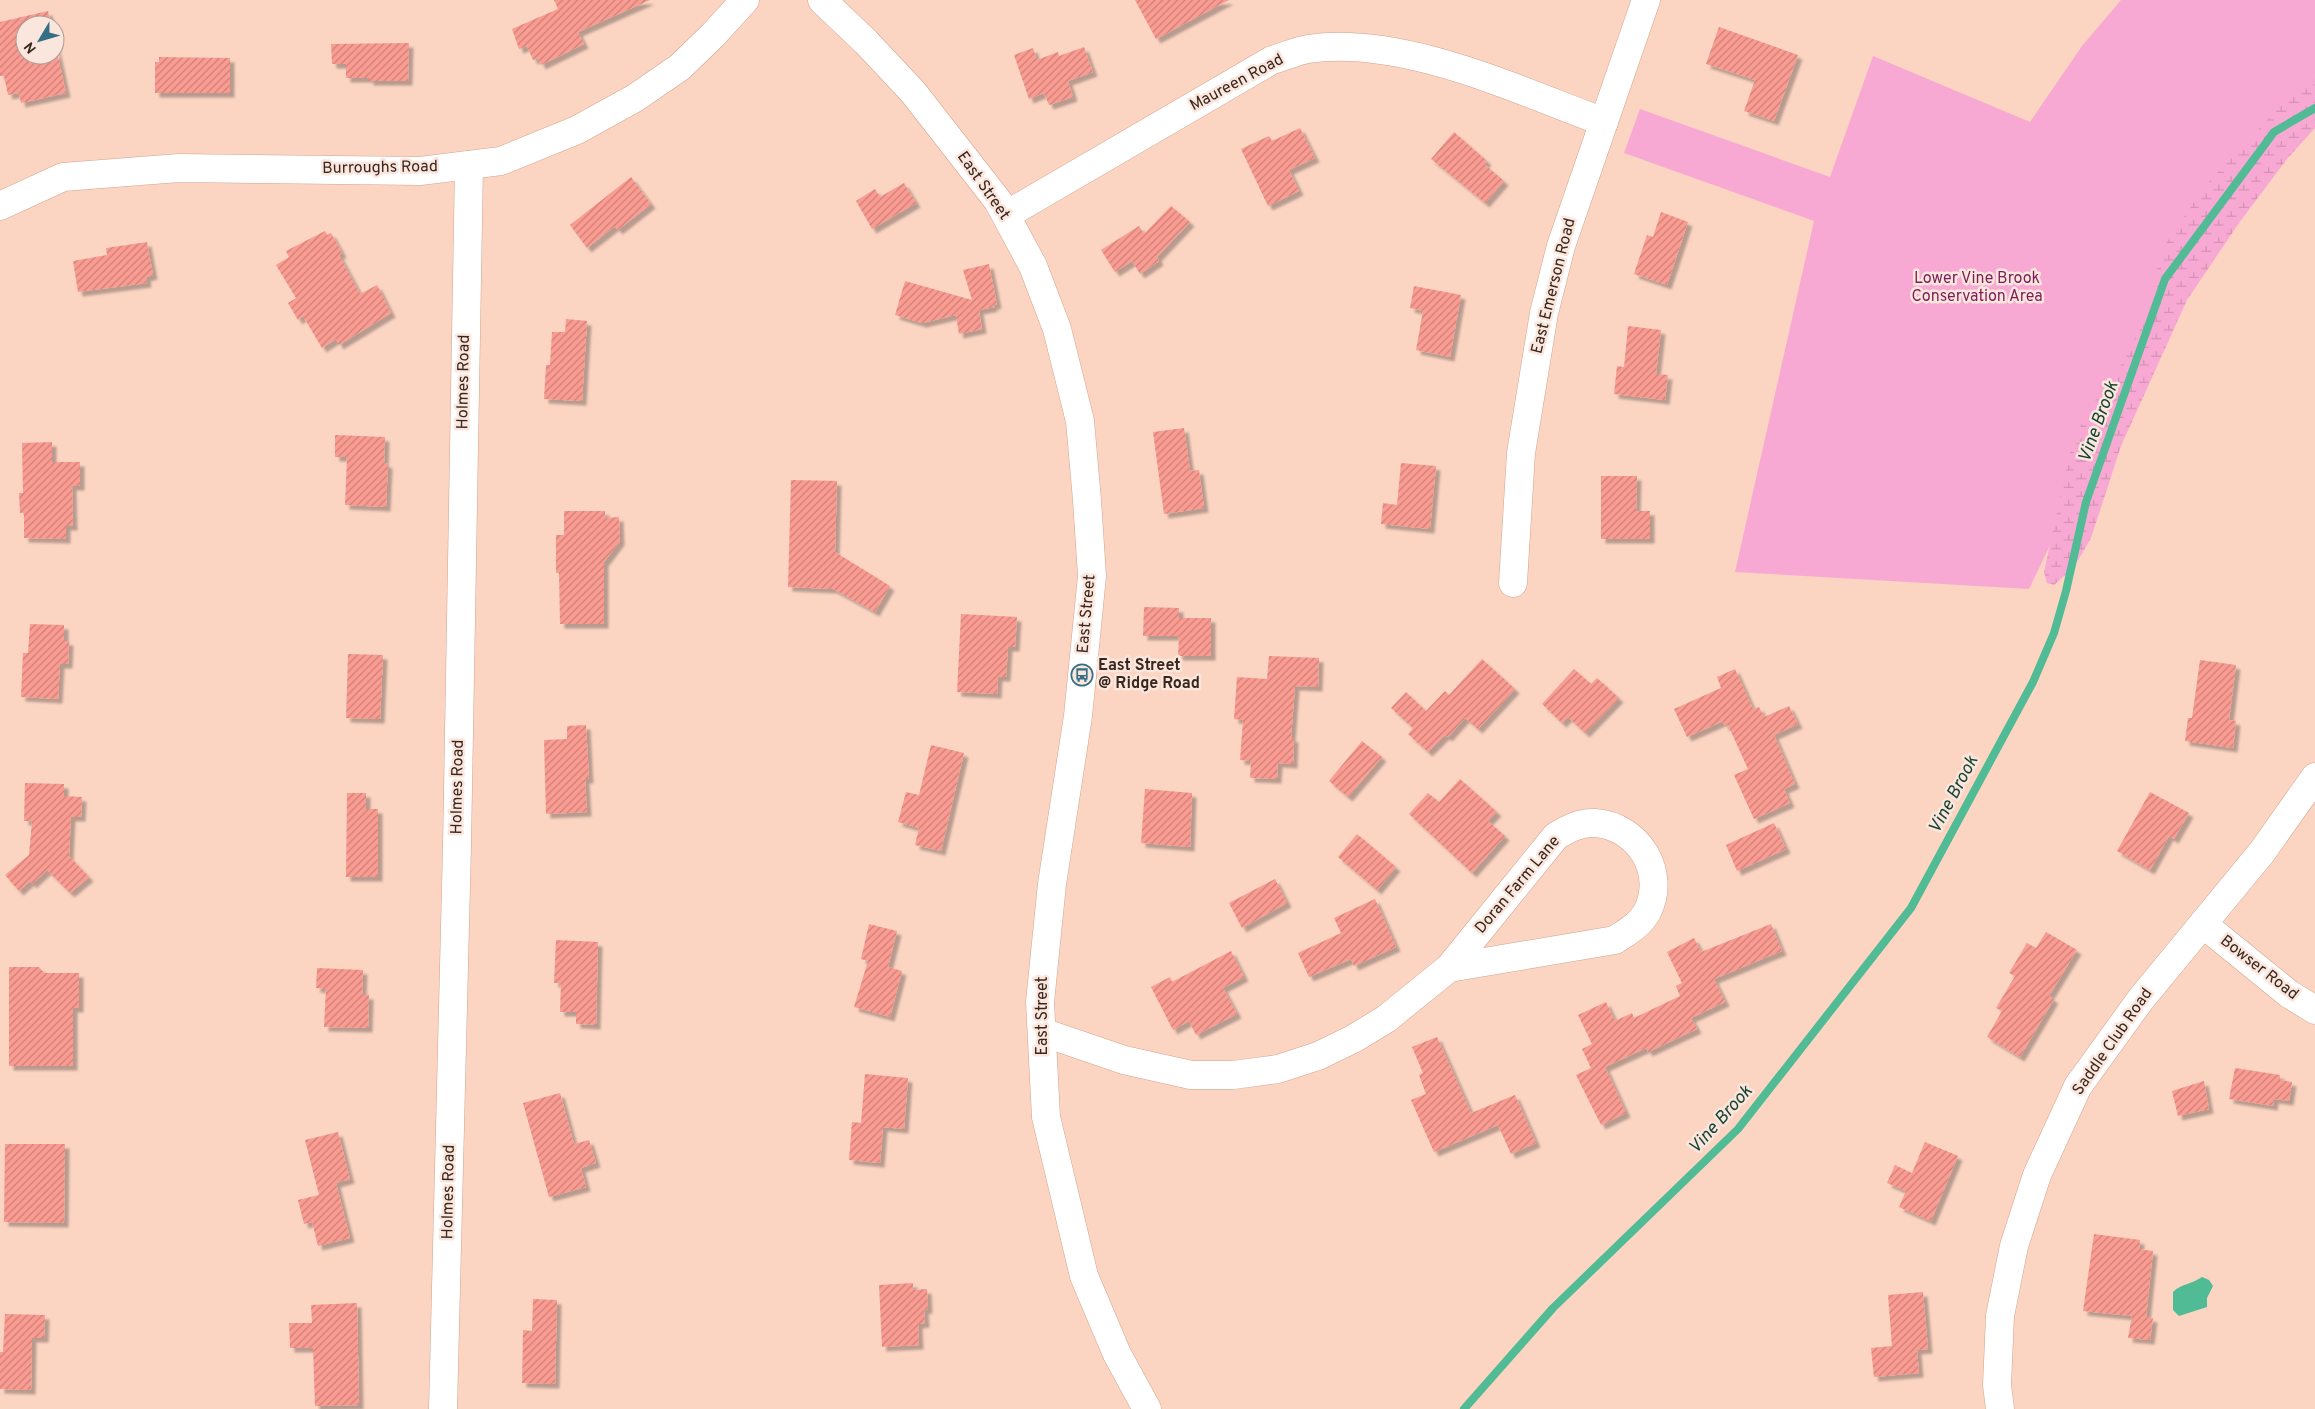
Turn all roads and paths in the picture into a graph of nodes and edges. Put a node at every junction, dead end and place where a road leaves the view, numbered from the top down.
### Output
1 (745, 0) edge
2 (822, 0) edge
3 (1646, 0) edge
4 (1604, 122) junction
5 (469, 165) junction
6 (0, 206) edge
7 (1006, 216) junction
8 (1513, 584) dead end
9 (2315, 777) edge
10 (2203, 924) junction
11 (1450, 968) junction
12 (2315, 1010) edge
13 (1042, 1032) junction
14 (443, 1409) edge
15 (1147, 1409) edge
16 (2000, 1409) edge

1 - 5 street, Burroughs Road
2 - 7 street, East Street
3 - 4 street, East Emerson Road
4 - 7 street, Maureen Road
4 - 8 street, East Emerson Road
5 - 6 street, Burroughs Road
5 - 14 street, Holmes Road
7 - 13 street, East Street
9 - 10 street, Saddle Club Road
10 - 12 street, Bowser Road
10 - 16 street, Saddle Club Road
11 - 11 street, Doran Farm Lane
11 - 13 street, Doran Farm Lane
13 - 15 street, East Street

